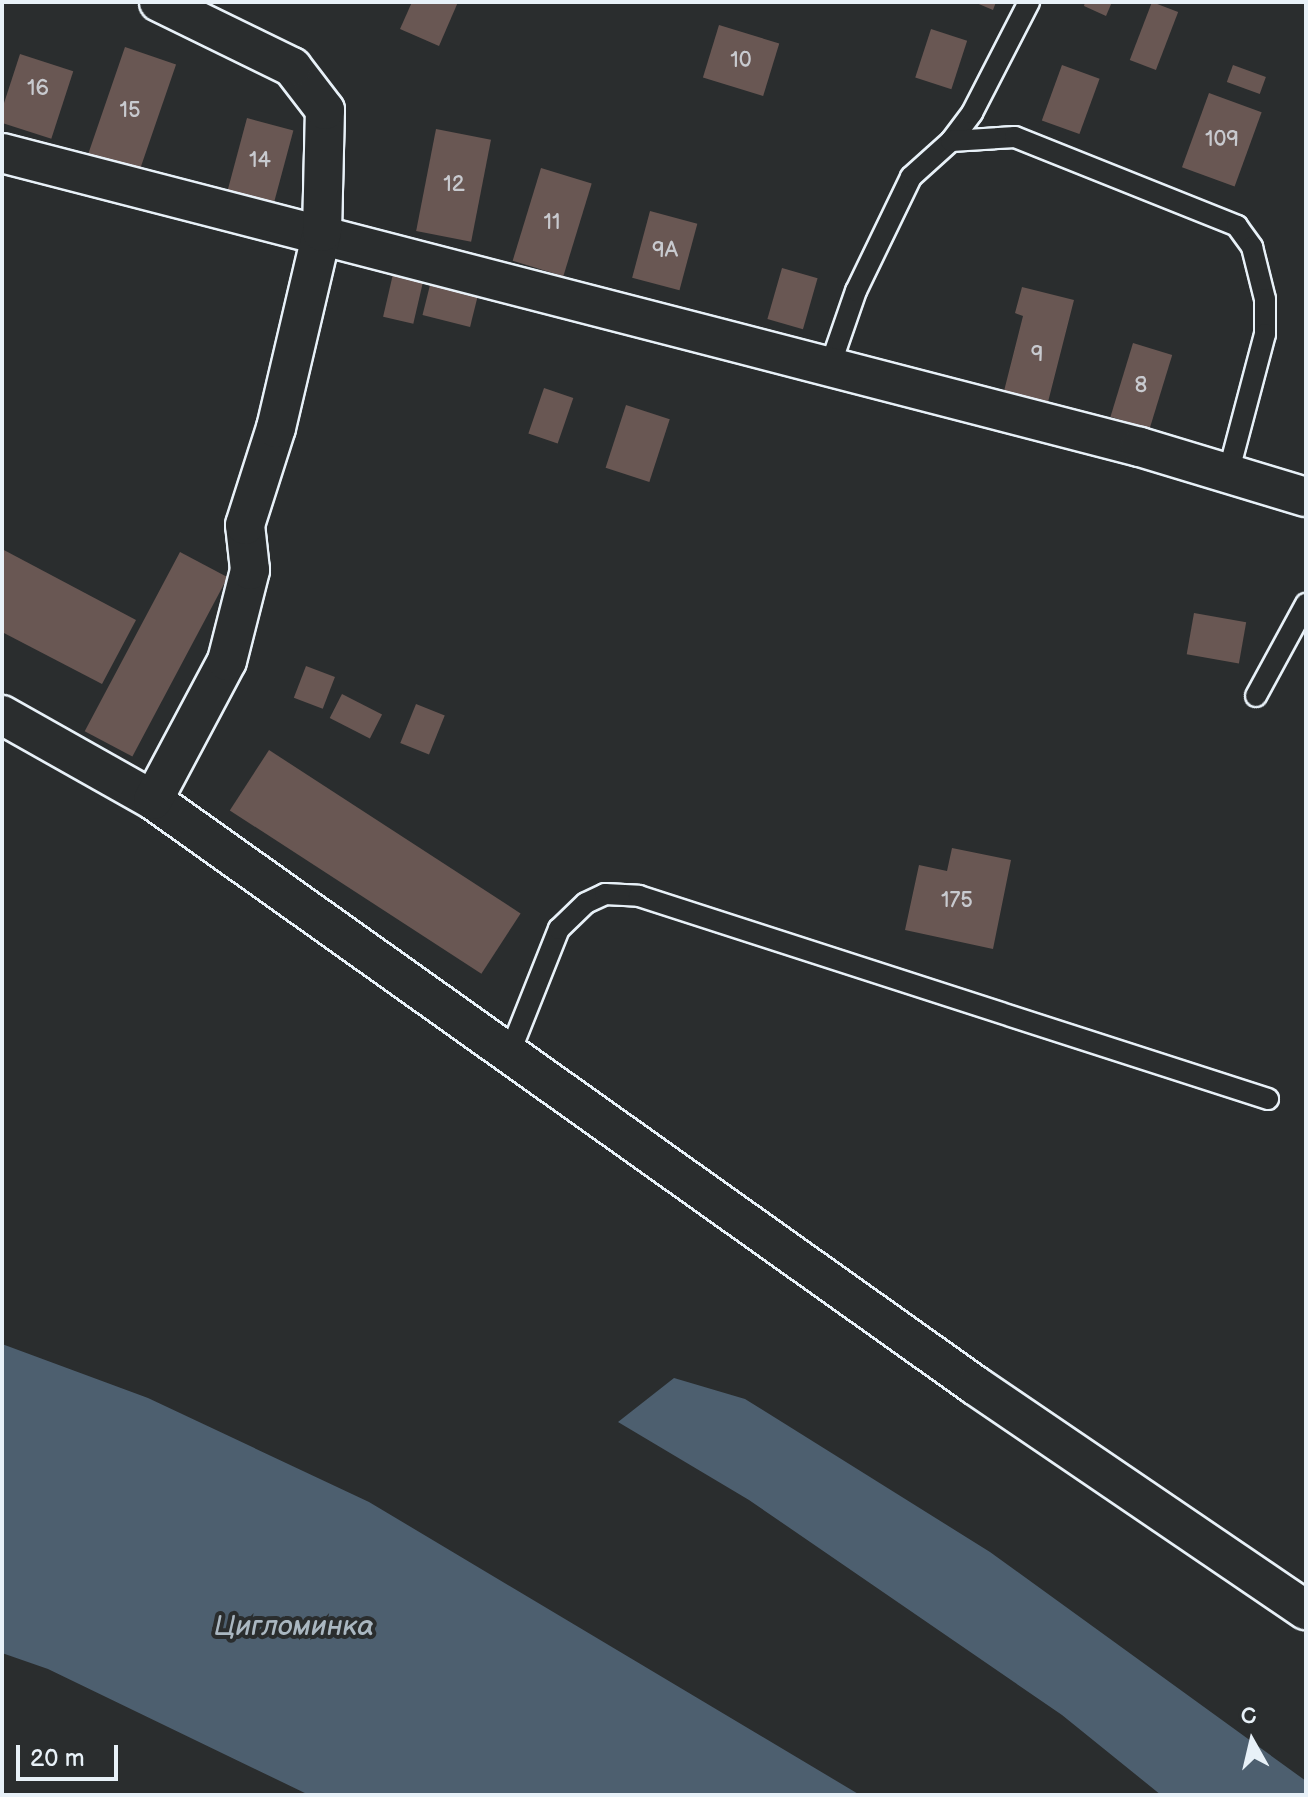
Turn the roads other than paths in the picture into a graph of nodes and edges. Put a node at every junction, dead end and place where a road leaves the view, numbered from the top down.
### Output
1 (159, 2) edge
2 (1029, 2) edge
3 (951, 141) junction
4 (2, 153) edge
5 (322, 232) junction
6 (830, 366) junction
7 (1228, 474) junction
8 (1306, 497) edge
9 (1306, 604) edge
10 (1256, 696) dead end
11 (2, 715) edge
12 (153, 800) junction
13 (508, 1057) junction
14 (1268, 1099) dead end
15 (1306, 1610) edge

1 - 5 street
2 - 3 lane
3 - 6 lane
3 - 7 lane
4 - 5 street
5 - 6 street
5 - 12 street
6 - 7 street
7 - 8 street
9 - 10 lane
11 - 12 street
12 - 13 street
13 - 14 lane
13 - 15 street

